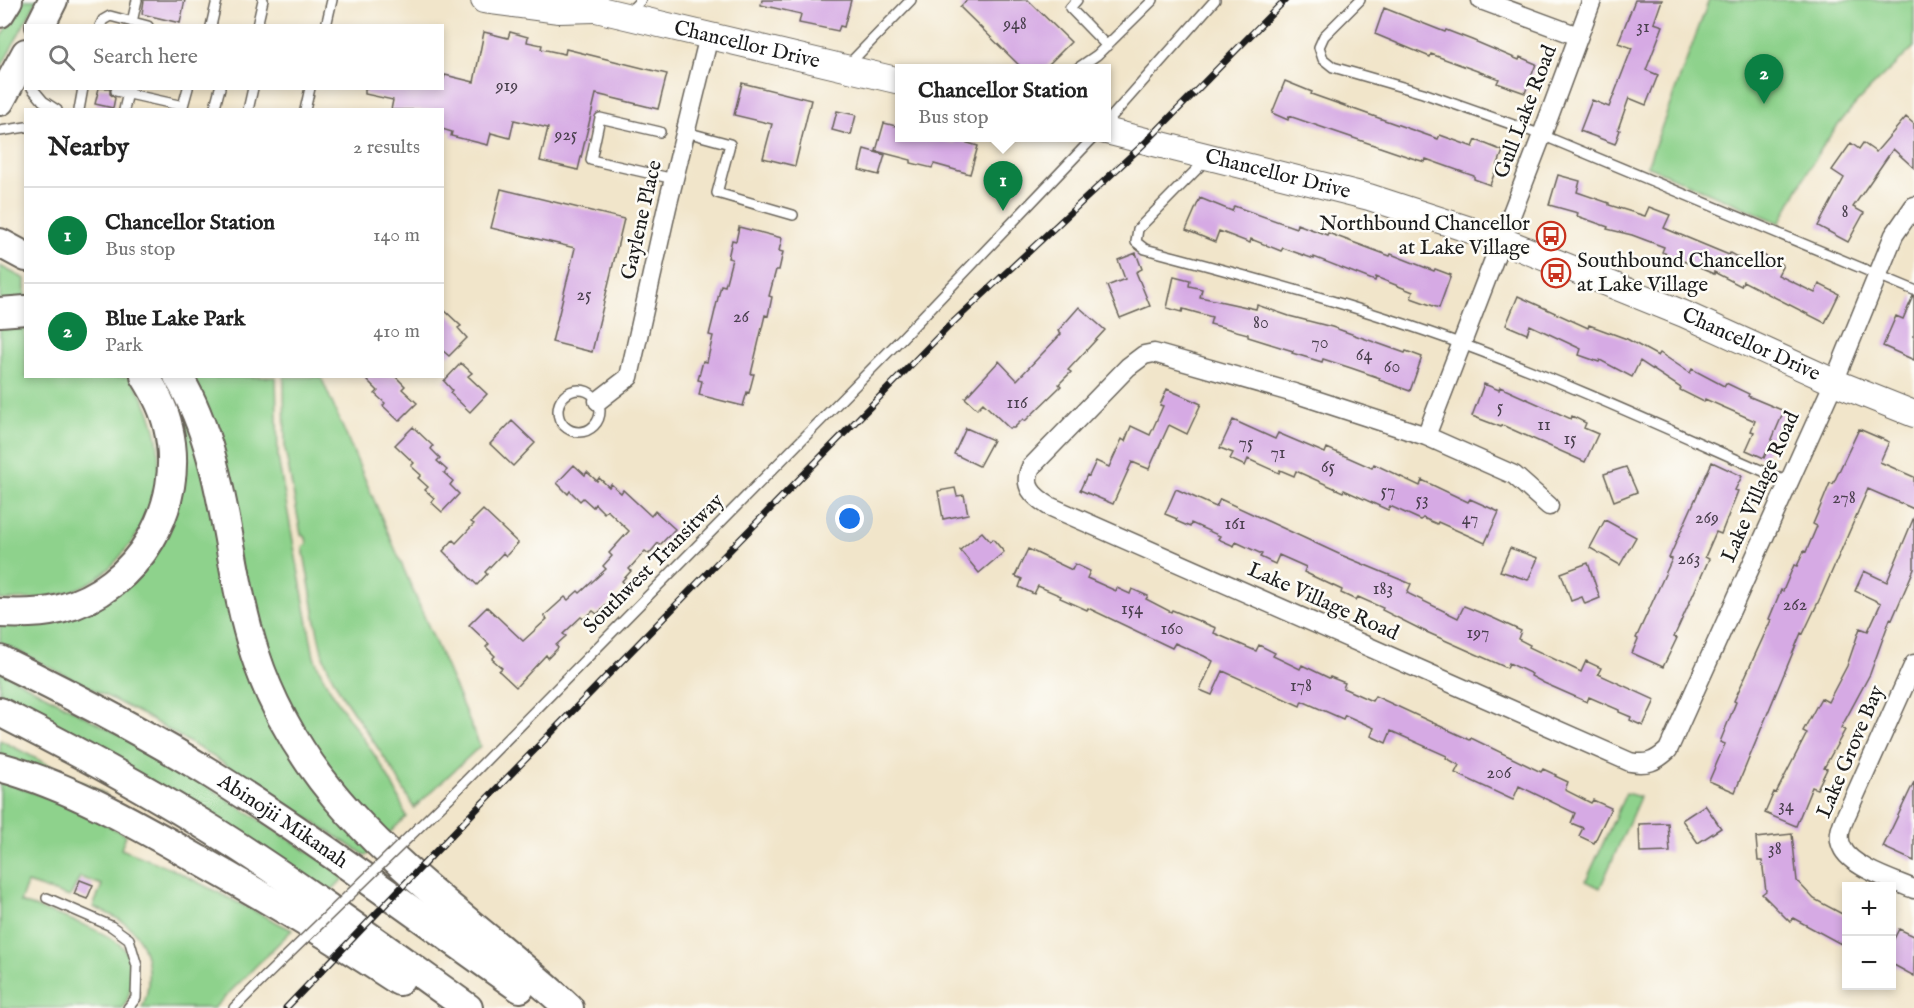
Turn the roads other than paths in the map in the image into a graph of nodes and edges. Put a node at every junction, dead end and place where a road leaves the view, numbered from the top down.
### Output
1 (8, 0) edge
2 (137, 0) edge
3 (218, 0) edge
4 (263, 0) edge
5 (332, 0) edge
6 (484, 0) edge
7 (911, 0) edge
8 (1077, 0) edge
9 (1153, 0) edge
10 (1215, 0) edge
11 (1360, 0) edge
12 (1481, 0) edge
13 (1592, 0) edge
14 (586, 4) edge
15 (633, 8) edge
16 (0, 14) edge
17 (132, 22) junction
18 (101, 24) edge
19 (141, 24) edge
20 (212, 24) edge
21 (257, 24) edge
22 (326, 24) edge
23 (709, 36) junction
24 (1578, 36) junction
25 (1107, 46) junction
26 (1085, 64) edge
27 (846, 68) junction
28 (24, 73) edge
29 (895, 80) edge
30 (37, 90) edge
31 (83, 90) edge
32 (187, 90) edge
33 (219, 90) edge
34 (253, 90) edge
35 (310, 90) edge
36 (116, 91) dead end
37 (128, 91) edge
38 (0, 101) edge
39 (54, 108) edge
40 (79, 108) edge
41 (124, 108) edge
42 (215, 108) edge
43 (248, 108) edge
44 (305, 108) edge
45 (1111, 118) edge
46 (24, 126) edge
47 (0, 131) edge
48 (660, 132) dead end
49 (686, 132) junction
50 (1111, 132) edge
51 (1542, 135) junction
52 (1089, 142) edge
53 (1210, 156) junction
54 (674, 179) junction
55 (1914, 206) edge
56 (793, 215) dead end
57 (1501, 240) junction
58 (1877, 274) junction
59 (1914, 290) edge
60 (24, 310) edge
61 (0, 312) edge
62 (1461, 344) junction
63 (147, 378) edge
64 (179, 378) edge
65 (1834, 382) junction
66 (598, 401) junction
67 (1914, 414) edge
68 (1426, 436) junction
69 (1788, 482) junction
70 (1549, 506) dead end
71 (0, 613) edge
72 (0, 660) edge
73 (1914, 664) edge
74 (0, 712) edge
75 (0, 767) edge
76 (1914, 889) edge
77 (47, 898) dead end
78 (128, 1008) edge
79 (234, 1008) edge
80 (442, 1008) edge
81 (468, 1008) edge
82 (548, 1008) edge
83 (569, 1008) edge

1 - 16 main road
2 - 17 lane
3 - 20 lane
4 - 21 lane
5 - 22 lane
6 - 14 street, Chancellor Drive
7 - 27 lane
8 - 25 lane
9 - 25 lane
10 - 45 lane
11 - 51 lane
12 - 24 street
13 - 24 street, Gull Lake Road
14 - 15 street, Chancellor Drive
15 - 23 street, Chancellor Drive
17 - 18 lane
17 - 19 lane
23 - 27 street, Chancellor Drive
23 - 49 street, Gaylene Place
24 - 51 street, Gull Lake Road
25 - 26 lane
27 - 29 street, Chancellor Drive
28 - 38 main road
30 - 39 lane
31 - 40 lane
32 - 37 lane
33 - 42 lane
34 - 43 lane
35 - 44 lane
36 - 37 lane
37 - 41 lane
46 - 47 lane
48 - 54 lane
49 - 54 street, Gaylene Place
49 - 56 lane
50 - 53 street, Chancellor Drive
51 - 57 street, Gull Lake Road
51 - 58 lane
52 - 79 lane, Southwest Transitway, bridge
53 - 57 street, Chancellor Drive
53 - 62 lane
54 - 66 street, Gaylene Place
55 - 58 street, Lake Village Road
57 - 62 street
57 - 65 street, Chancellor Drive
58 - 59 lane
58 - 65 street, Lake Village Road
60 - 61 main road
62 - 68 street
62 - 69 lane
63 - 71 main road
64 - 83 main road
65 - 67 street, Chancellor Drive
65 - 69 street, Lake Village Road
66 - 66 lane
68 - 69 street, Lake Village Road
68 - 70 street, Lake Village Road
72 - 82 main road, Abinojii Mikanah
73 - 76 street, Lake Grove Bay
74 - 81 main road
75 - 80 main road
77 - 78 lane

